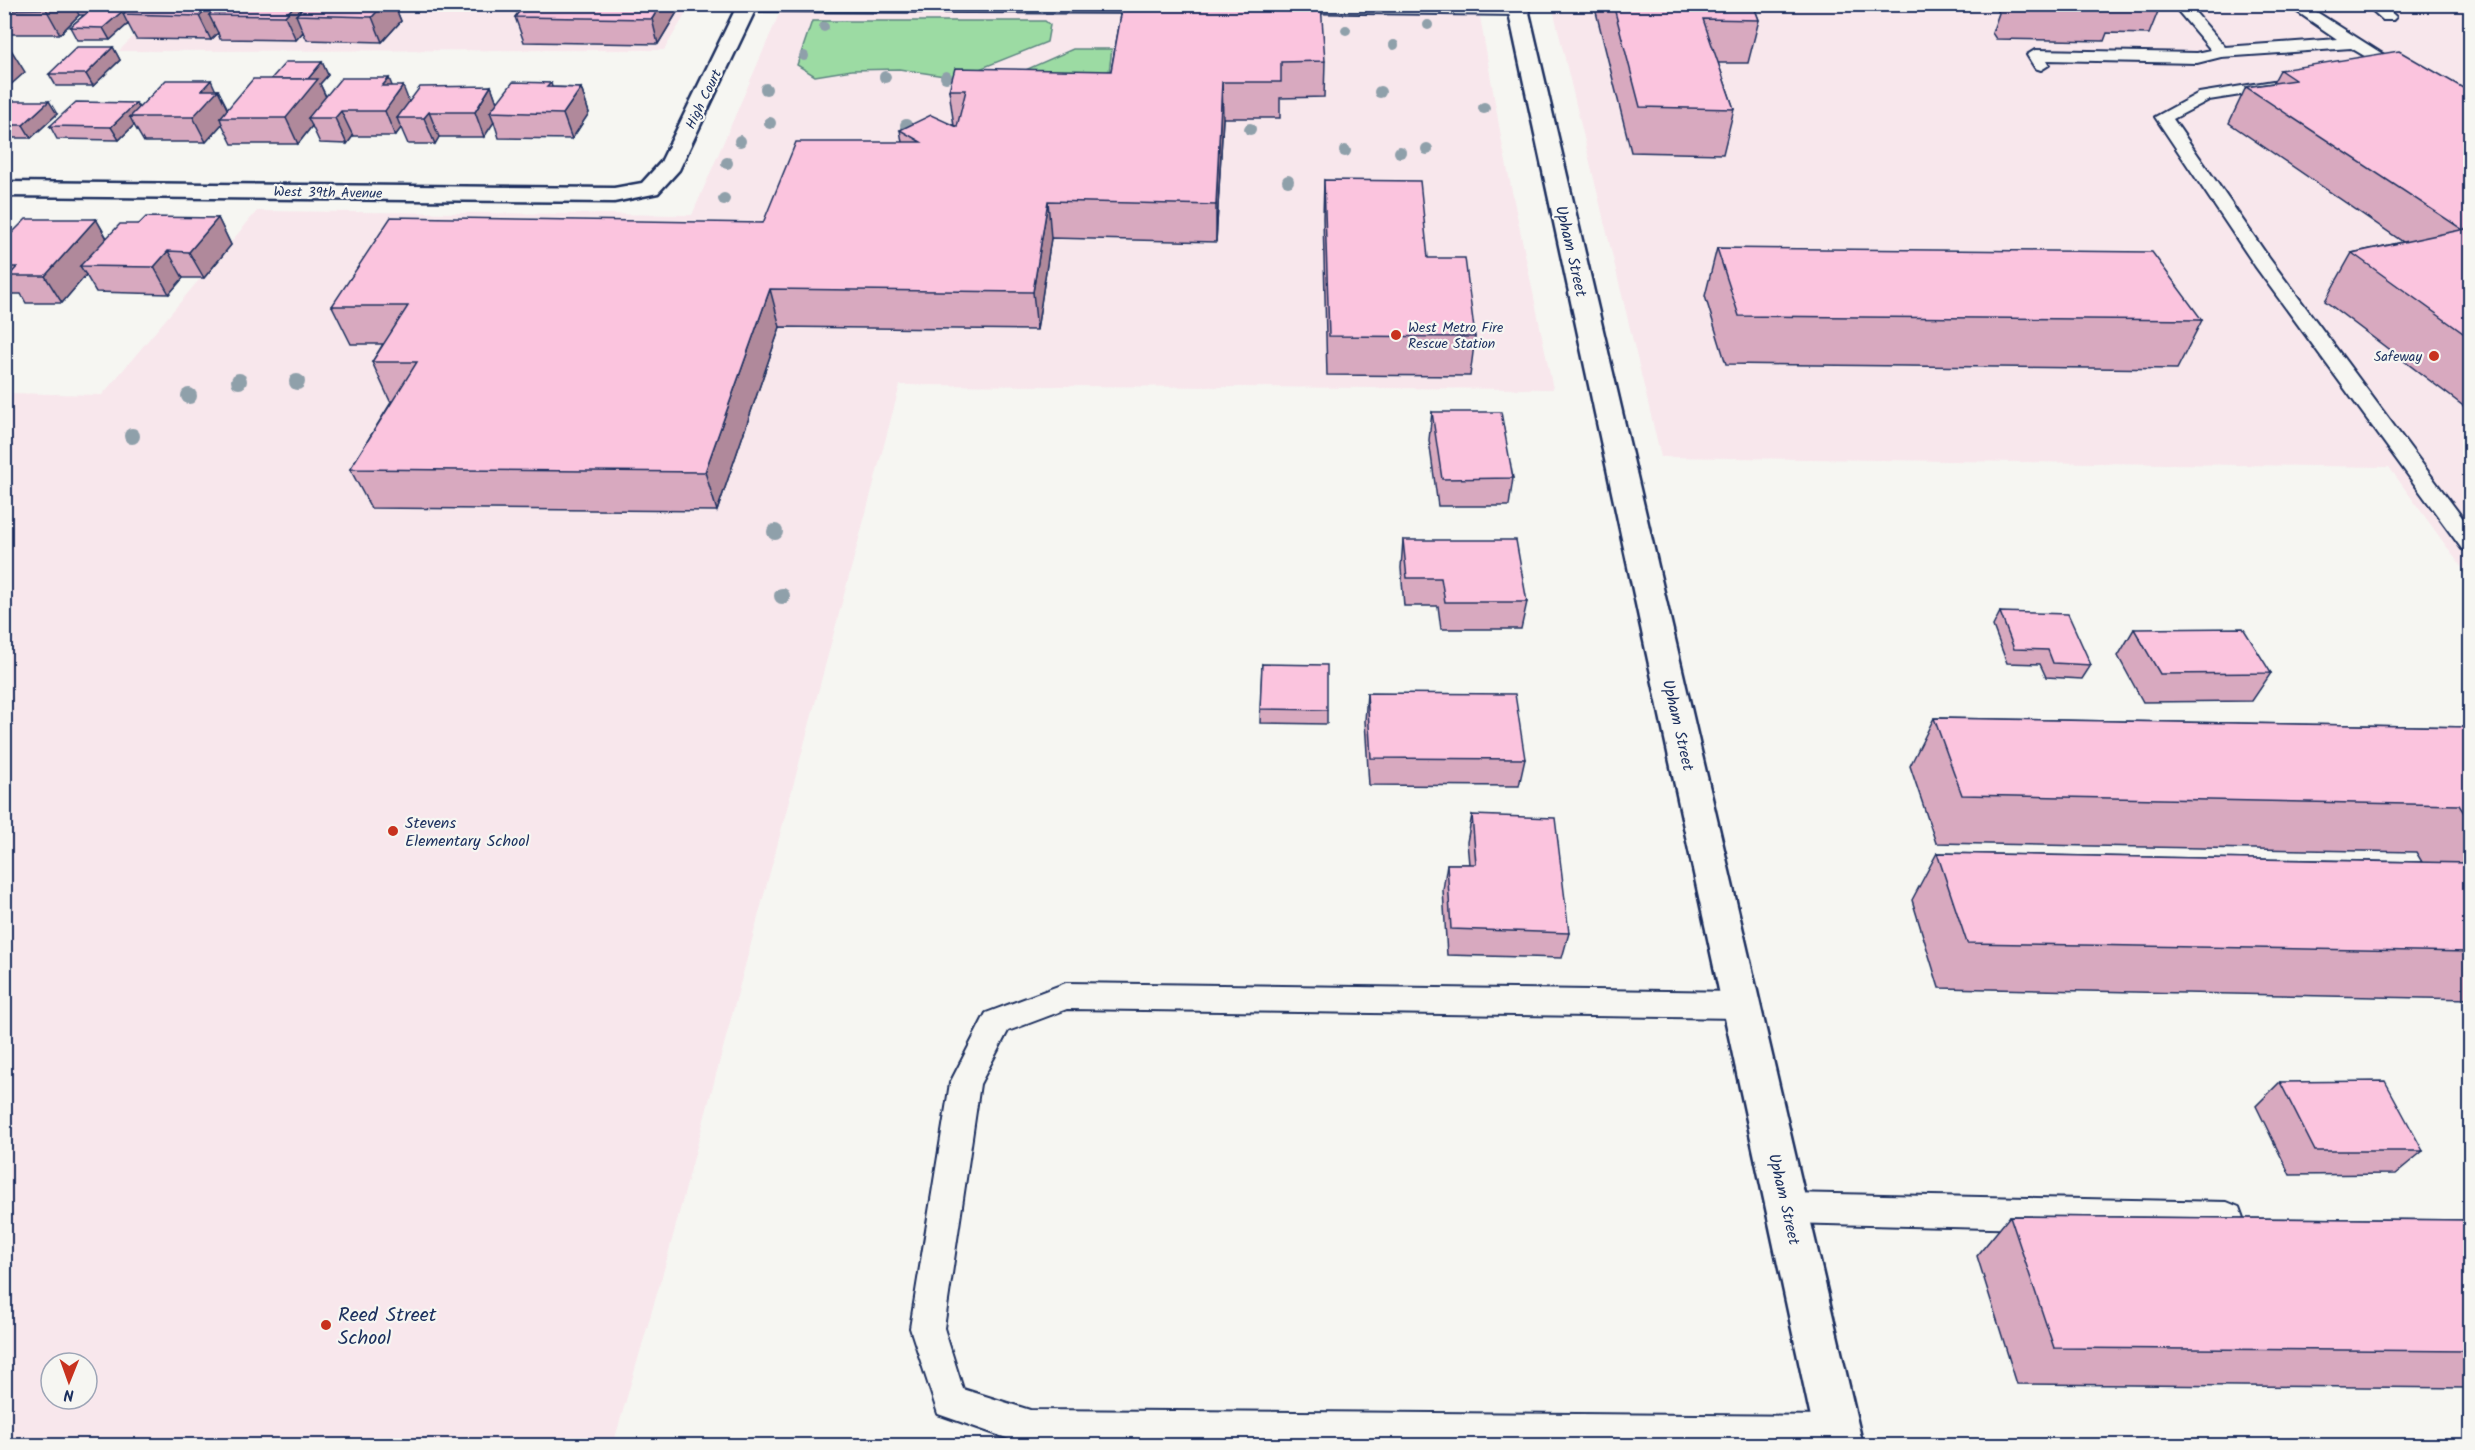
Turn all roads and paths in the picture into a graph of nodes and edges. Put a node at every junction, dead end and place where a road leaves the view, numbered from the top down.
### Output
1 (2179, 4) edge
2 (2294, 4) edge
3 (2372, 4) edge
4 (748, 5) edge
5 (1518, 7) edge
6 (1175, 8) edge
7 (1267, 9) edge
8 (2388, 17) dead end
9 (2353, 43) junction
10 (2221, 52) junction
11 (2042, 65) dead end
12 (2394, 67) junction
13 (2370, 70) edge
14 (2413, 78) edge
15 (2300, 81) edge
16 (650, 188) joint
17 (4, 189) edge
18 (2470, 544) edge
19 (1741, 1005) junction
20 (1787, 1208) junction
21 (2255, 1219) edge
22 (1838, 1440) edge

1 - 10 lane
2 - 9 lane
3 - 8 lane
4 - 6 lane
4 - 16 street, High Court
5 - 7 lane
5 - 19 street, Upham Street
9 - 10 lane
9 - 12 lane
10 - 11 lane
12 - 13 lane
12 - 14 lane
15 - 18 lane
16 - 17 street, West 39th Avenue
19 - 20 street, Upham Street
19 - 22 lane
20 - 21 lane
20 - 22 street, Upham Street

